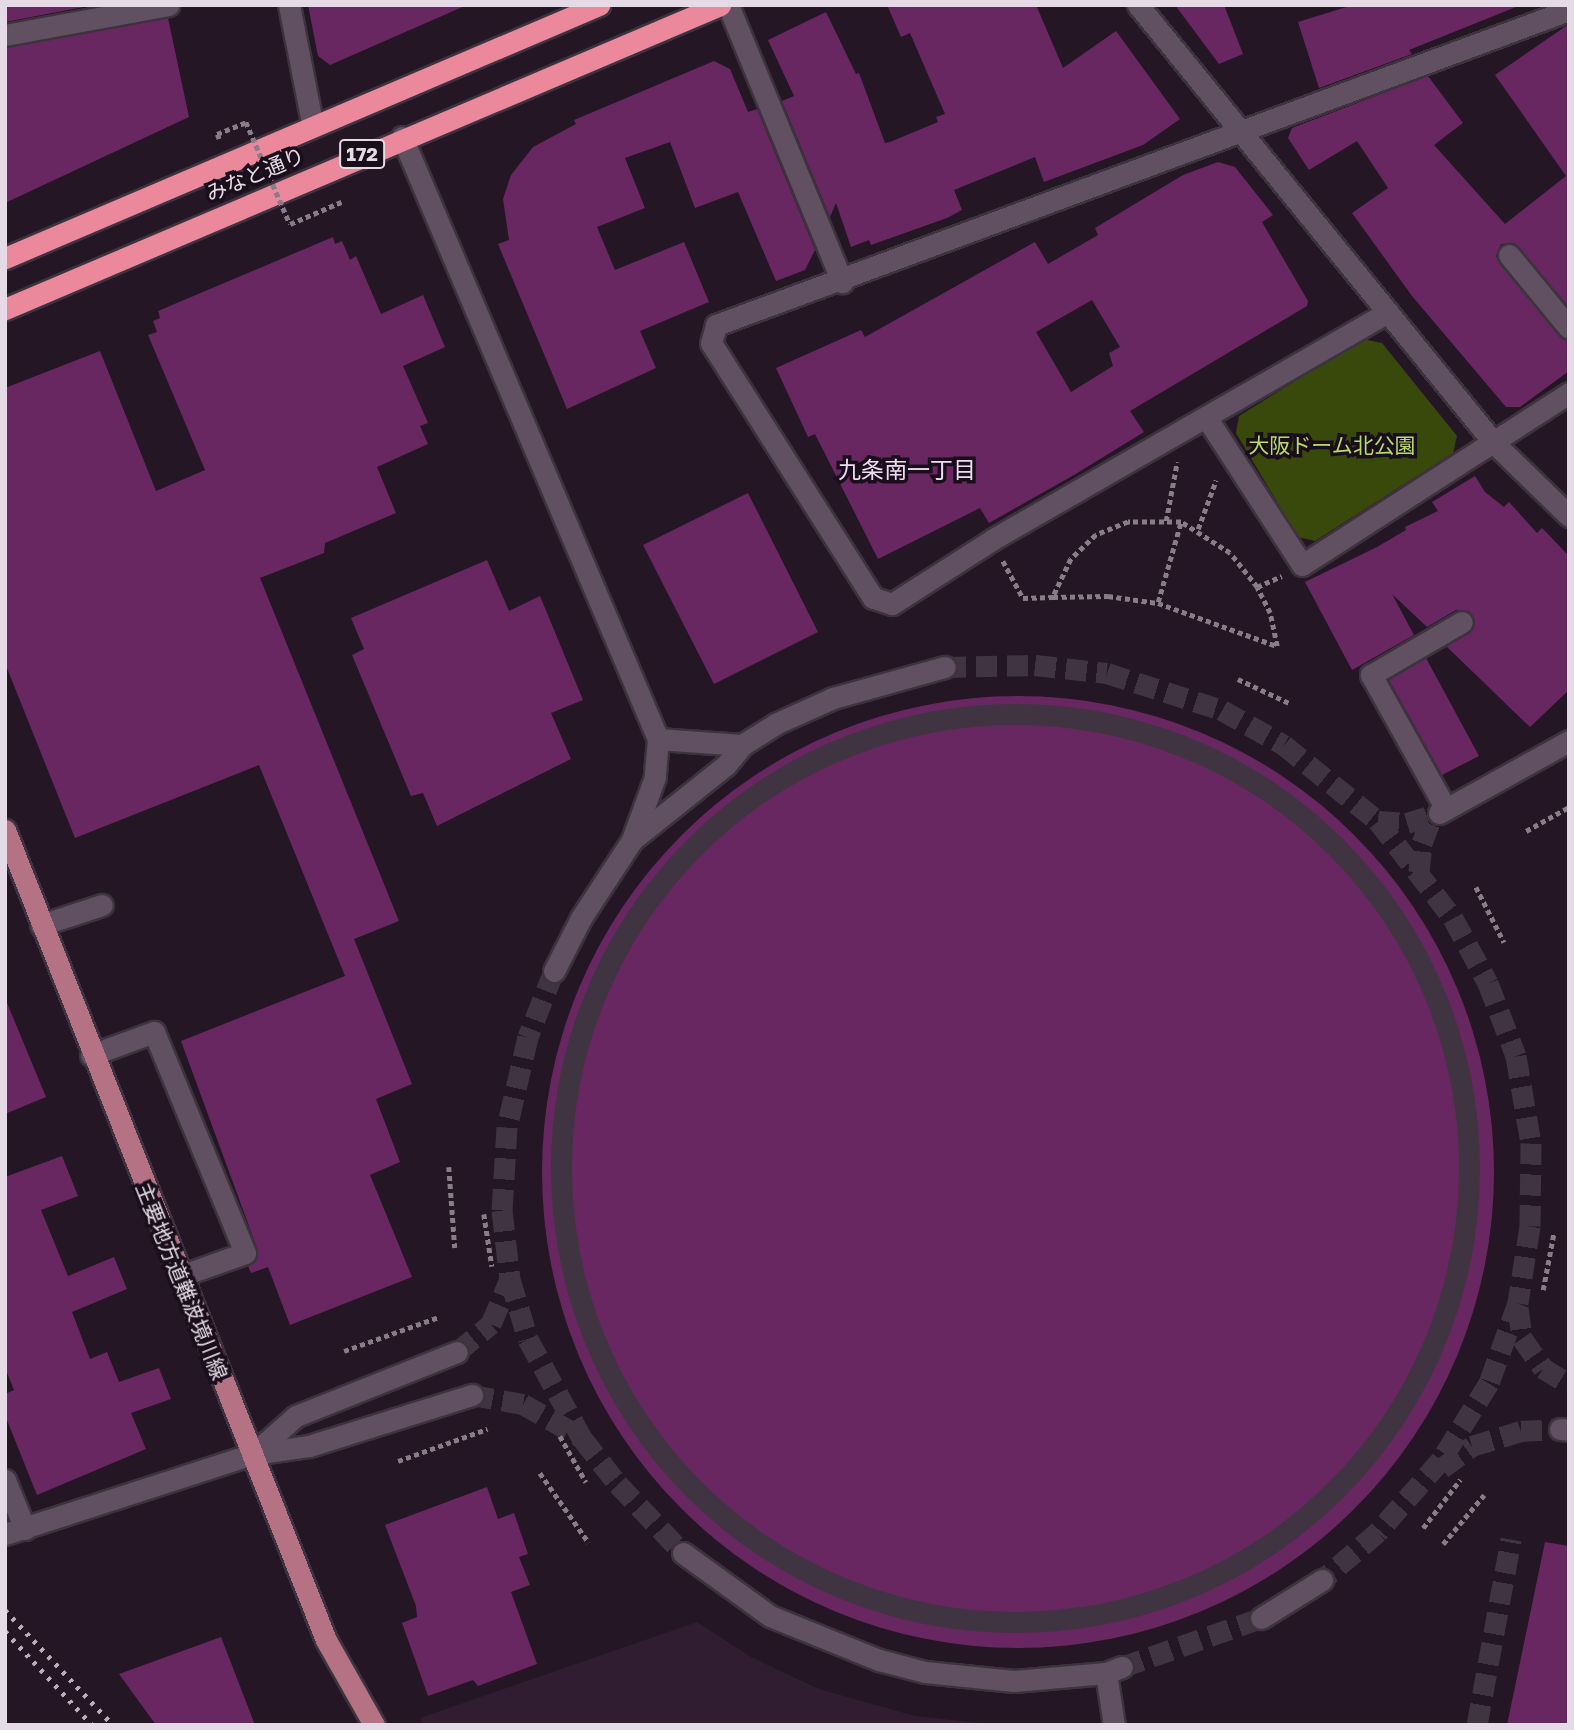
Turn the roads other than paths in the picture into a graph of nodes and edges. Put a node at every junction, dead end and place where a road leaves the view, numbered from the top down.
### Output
1 (168, 5) edge
2 (289, 5) edge
3 (598, 5) edge
4 (720, 5) edge
5 (729, 5) edge
6 (1138, 5) edge
7 (1569, 10) edge
8 (5, 35) edge
9 (313, 127) junction
10 (1241, 131) junction
11 (402, 137) junction
12 (1509, 255) dead end
13 (5, 258) edge
14 (842, 282) junction
15 (5, 309) edge
16 (1388, 312) junction
17 (1569, 328) edge
18 (1569, 393) edge
19 (1206, 417) junction
20 (1494, 443) junction
21 (1569, 516) edge
22 (1462, 622) dead end
23 (945, 667) tunnel mouth
24 (658, 739) junction
25 (1569, 741) edge
26 (742, 745) junction
27 (5, 830) edge
28 (632, 840) junction
29 (102, 905) dead end
30 (41, 925) junction
31 (554, 971) tunnel mouth
32 (91, 1055) junction
33 (180, 1276) junction
34 (457, 1352) tunnel mouth
35 (472, 1395) tunnel mouth
36 (253, 1454) junction
37 (5, 1480) edge
38 (15, 1532) edge
39 (683, 1553) tunnel mouth
40 (1322, 1580) tunnel mouth
41 (1261, 1618) tunnel mouth
42 (374, 1725) edge
43 (1114, 1725) edge

1 - 8 street
2 - 9 street
3 - 9 highway, みなと通り / 172
4 - 11 highway, みなと通り / 172
5 - 14 street
6 - 10 street
7 - 10 street
9 - 13 highway, みなと通り / 172
10 - 14 street
10 - 16 street
11 - 15 highway, みなと通り / 172
11 - 24 street
12 - 17 street
14 - 19 street
16 - 19 street
16 - 20 street
18 - 20 street
19 - 20 street
20 - 21 street
22 - 25 street
23 - 26 street
24 - 26 street
24 - 28 street
26 - 28 street
27 - 30 main road, 主要地方道難波境川線
28 - 31 street
29 - 30 street
30 - 32 main road, 主要地方道難波境川線
32 - 33 main road, 主要地方道難波境川線
32 - 33 street
33 - 36 main road, 主要地方道難波境川線
34 - 36 street
35 - 36 street
36 - 38 street
36 - 42 main road, 主要地方道難波境川線
37 - 38 street
39 - 43 street
40 - 41 street

